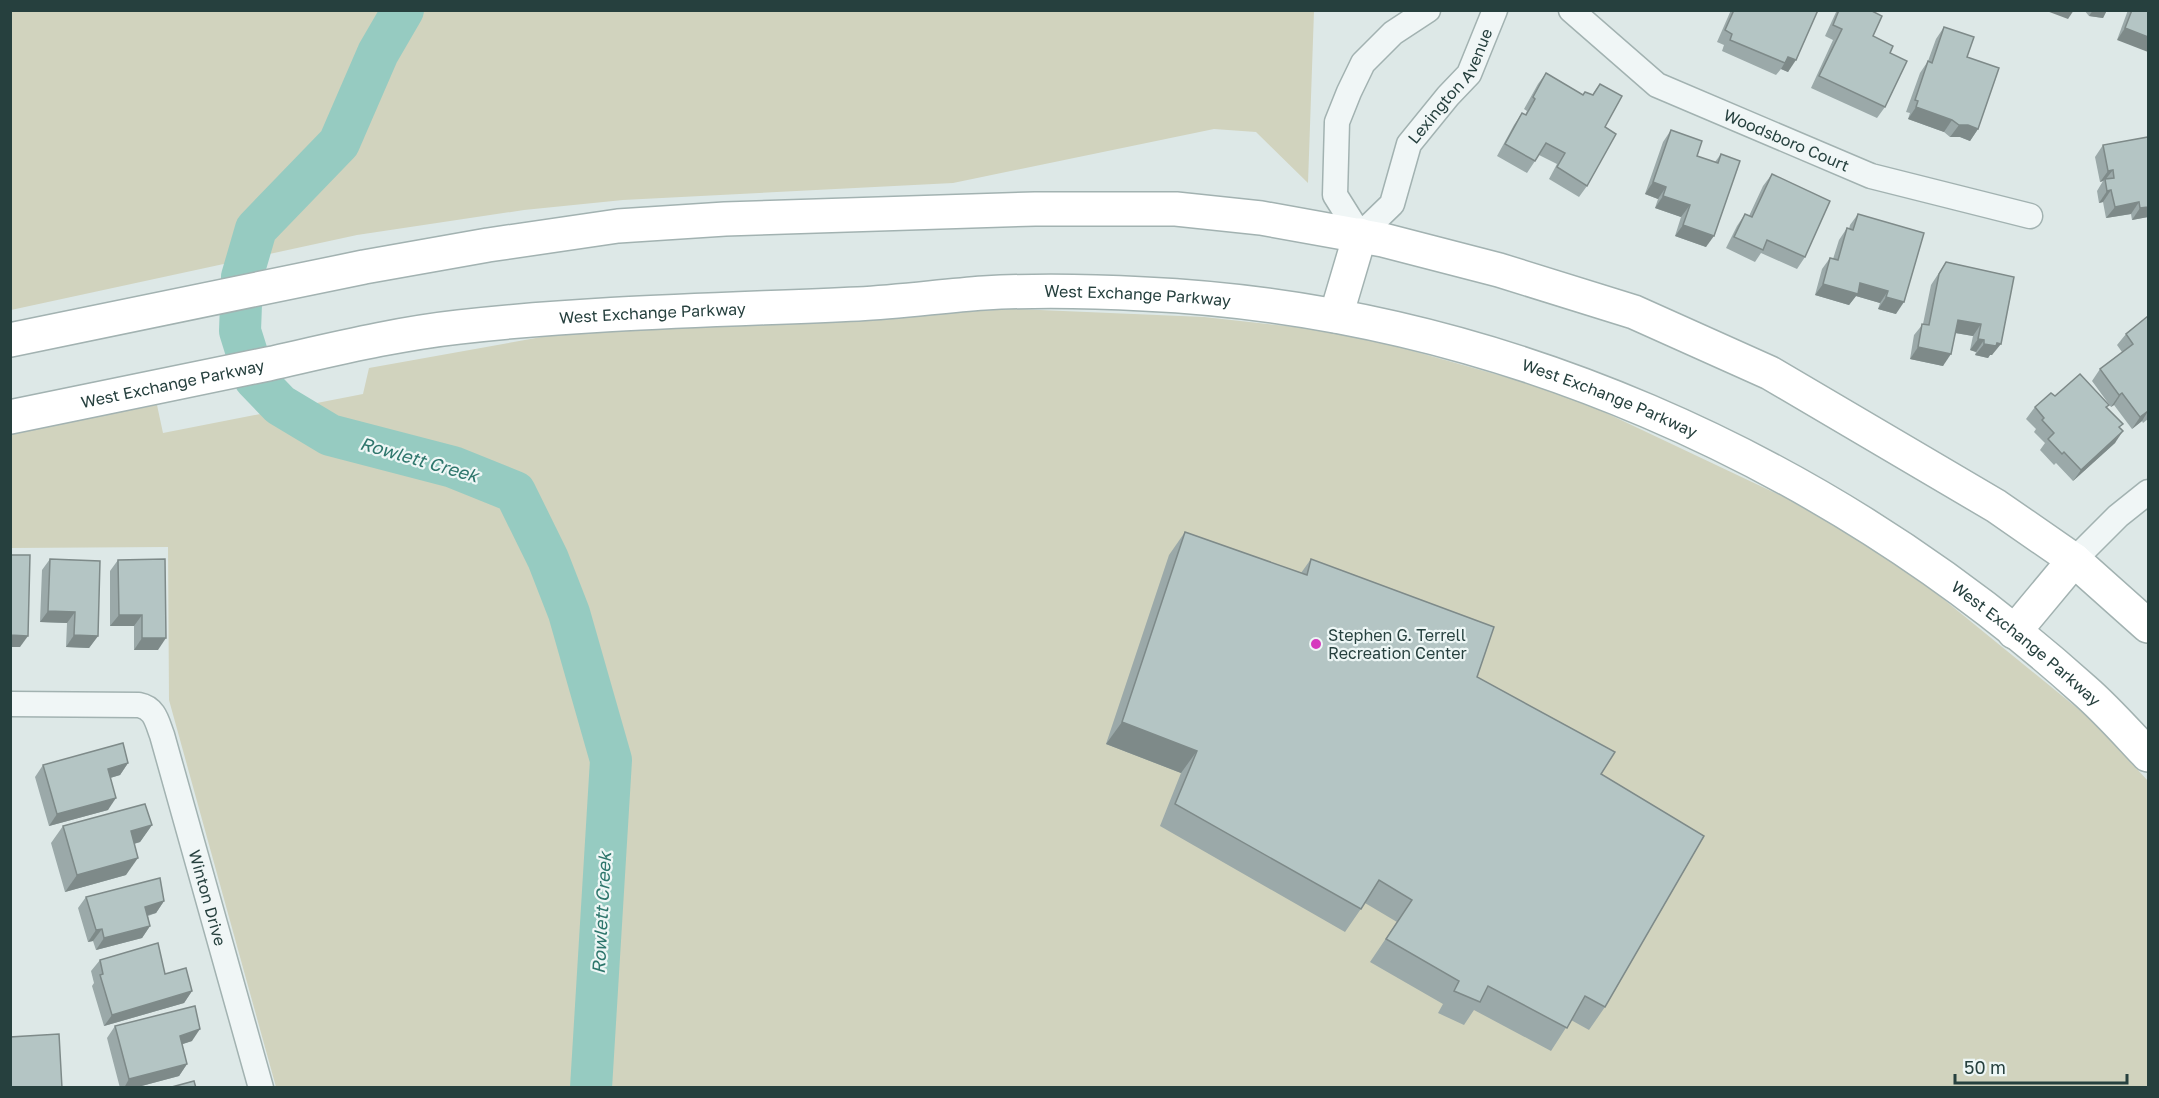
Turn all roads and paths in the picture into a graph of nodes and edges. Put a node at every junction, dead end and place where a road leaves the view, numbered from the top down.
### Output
1 (1428, 10) edge
2 (1495, 10) edge
3 (1571, 10) edge
4 (2030, 216) dead end
5 (1360, 235) junction
6 (1336, 316) junction
7 (10, 340) edge
8 (10, 417) edge
9 (2148, 492) edge
10 (2074, 560) junction
11 (2148, 626) edge
12 (2014, 632) junction
13 (10, 704) edge
14 (2148, 755) edge
15 (261, 1088) edge

1 - 5 street
2 - 5 street, Lexington Avenue
3 - 4 street, Woodsboro Court
5 - 6 main road
5 - 7 main road
5 - 10 main road
6 - 8 main road, West Exchange Parkway
6 - 12 main road, West Exchange Parkway
9 - 10 street
10 - 11 main road
10 - 12 main road
12 - 14 main road, West Exchange Parkway
13 - 15 street, Winton Drive

